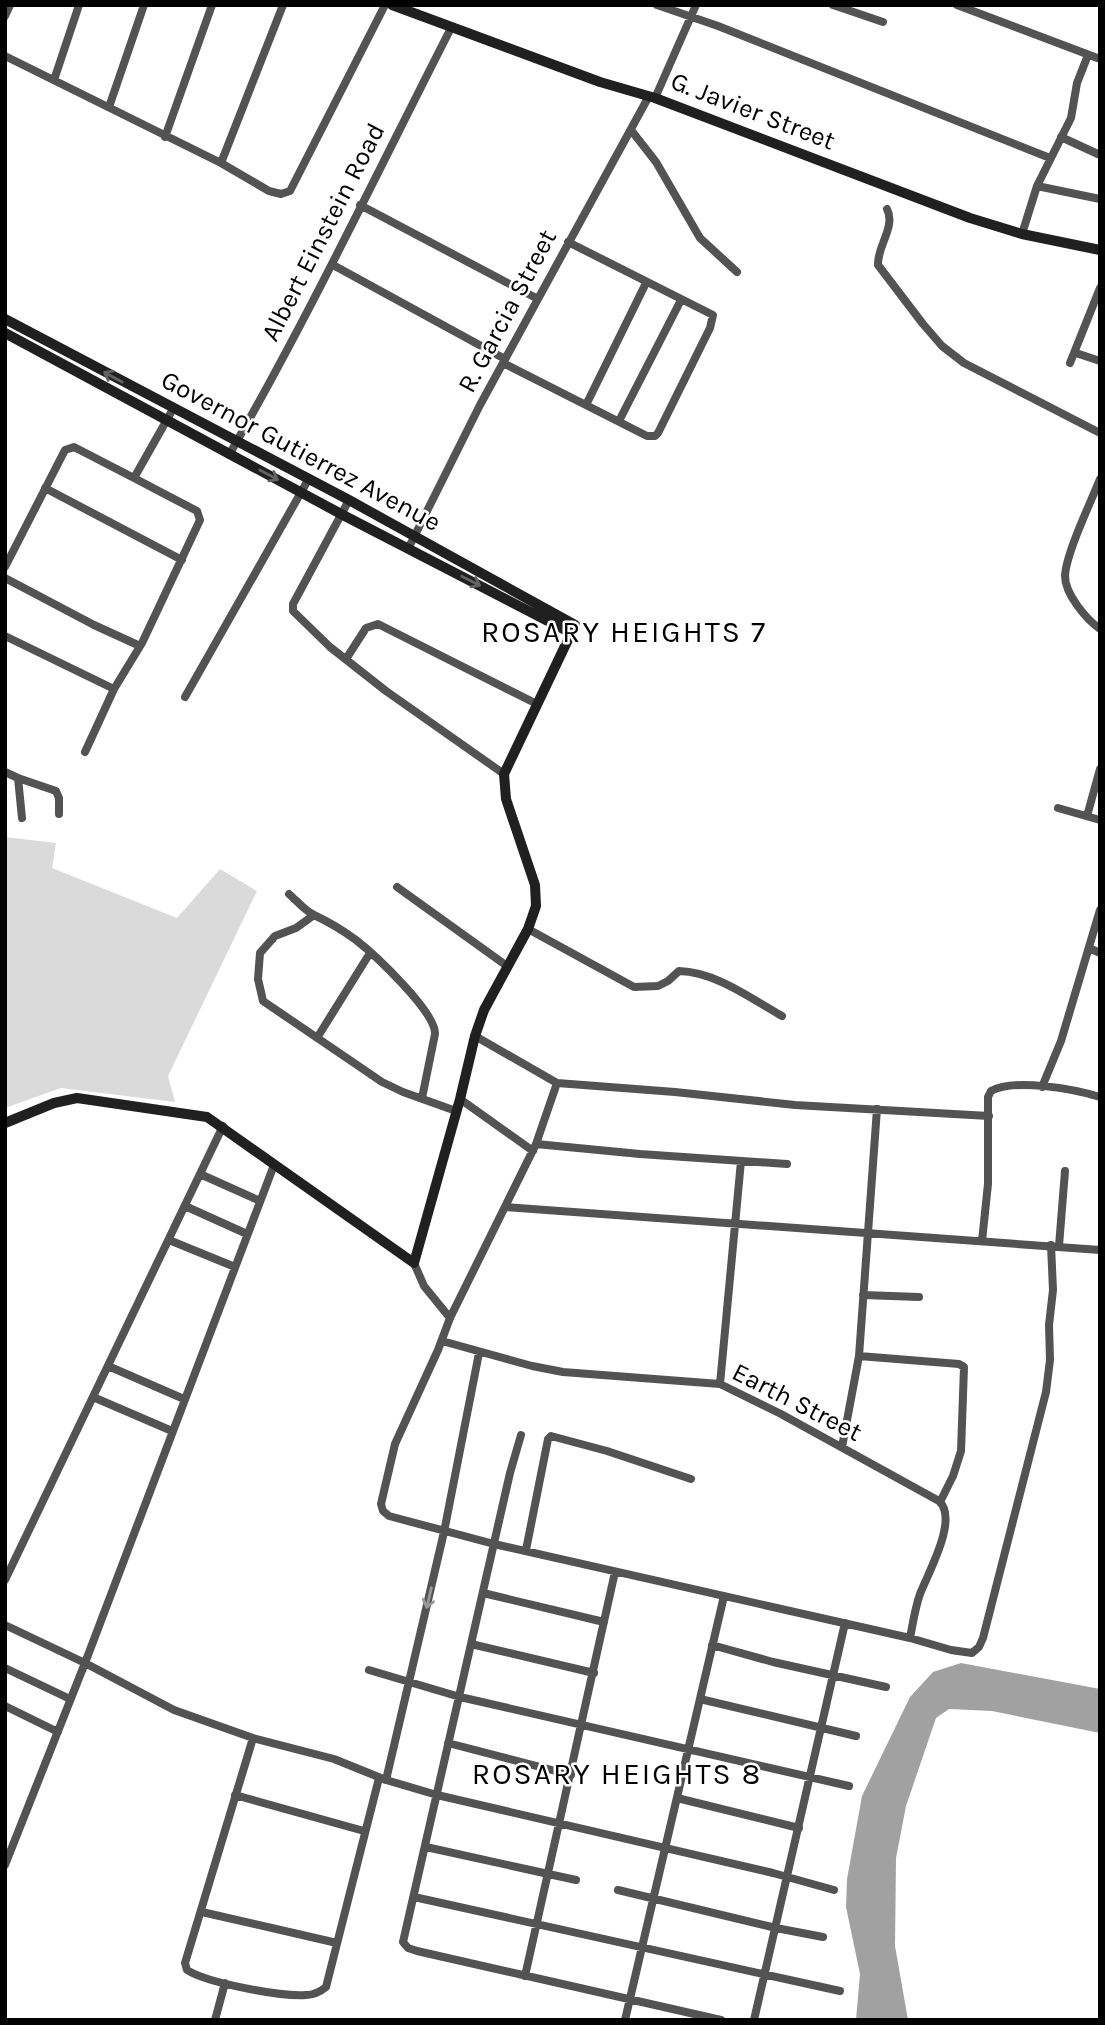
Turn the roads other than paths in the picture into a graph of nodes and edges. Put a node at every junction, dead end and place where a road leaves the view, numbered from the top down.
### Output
1 (10, 5) edge
2 (79, 5) edge
3 (144, 5) edge
4 (212, 5) edge
5 (283, 5) edge
6 (385, 5) edge
7 (392, 5) edge
8 (657, 5) edge
9 (696, 5) edge
10 (833, 5) edge
11 (957, 5) edge
12 (5, 16) edge
13 (691, 17) junction
14 (883, 22) dead end
15 (451, 28) junction
16 (1088, 55) junction
17 (5, 56) edge
18 (1100, 59) edge
19 (54, 80) junction
20 (652, 97) junction
21 (109, 107) junction
22 (631, 130) junction
23 (165, 137) junction
24 (1061, 137) junction
25 (1100, 155) edge
26 (1050, 158) junction
27 (221, 163) junction
28 (1037, 186) junction
29 (1100, 199) edge
30 (360, 205) junction
31 (887, 209) dead end
32 (1022, 234) junction
33 (568, 242) junction
34 (1100, 250) edge
35 (332, 265) junction
36 (737, 272) dead end
37 (646, 283) junction
38 (1100, 288) edge
39 (537, 299) junction
40 (681, 300) junction
41 (5, 319) edge
42 (5, 332) edge
43 (1076, 353) junction
44 (504, 361) junction
45 (1100, 361) edge
46 (1070, 363) dead end
47 (586, 405) junction
48 (173, 409) junction
49 (166, 421) junction
50 (619, 421) junction
51 (1100, 433) edge
52 (237, 442) junction
53 (229, 455) junction
54 (134, 478) junction
55 (1100, 478) edge
56 (308, 481) junction
57 (45, 488) junction
58 (301, 492) junction
59 (349, 500) junction
60 (341, 514) junction
61 (415, 537) junction
62 (408, 549) junction
63 (182, 561) junction
64 (5, 567) edge
65 (5, 578) edge
66 (573, 629) junction
67 (1100, 629) edge
68 (5, 636) edge
69 (140, 646) junction
70 (345, 659) junction
71 (114, 689) junction
72 (185, 697) dead end
73 (537, 704) junction
74 (85, 752) dead end
75 (1100, 769) edge
76 (5, 772) edge
77 (504, 774) junction
78 (18, 778) junction
79 (1058, 808) dead end
80 (59, 814) dead end
81 (1087, 816) junction
82 (22, 818) dead end
83 (1100, 820) edge
84 (397, 887) dead end
85 (289, 894) dead end
86 (1100, 910) edge
87 (314, 915) junction
88 (528, 929) junction
89 (1089, 948) junction
90 (370, 953) junction
91 (1100, 953) edge
92 (507, 966) junction
93 (782, 1016) dead end
94 (475, 1037) junction
95 (317, 1038) junction
96 (557, 1083) junction
97 (1042, 1087) junction
98 (1100, 1097) edge
99 (422, 1098) junction
100 (460, 1099) junction
101 (877, 1109) junction
102 (457, 1111) junction
103 (989, 1116) junction
104 (5, 1123) edge
105 (223, 1126) junction
106 (534, 1147) junction
107 (741, 1161) junction
108 (787, 1164) dead end
109 (274, 1165) junction
110 (1065, 1171) dead end
111 (200, 1174) junction
112 (260, 1201) junction
113 (185, 1206) junction
114 (505, 1207) junction
115 (736, 1223) junction
116 (868, 1231) junction
117 (247, 1234) junction
118 (169, 1240) junction
119 (982, 1241) junction
120 (1055, 1246) junction
121 (1100, 1250) edge
122 (414, 1263) junction
123 (234, 1267) junction
124 (863, 1295) junction
125 (919, 1297) dead end
126 (450, 1318) junction
127 (442, 1341) junction
128 (479, 1353) junction
129 (859, 1356) junction
130 (108, 1366) junction
131 (720, 1384) junction
132 (93, 1397) junction
133 (184, 1399) junction
134 (172, 1431) junction
135 (522, 1435) dead end
136 (842, 1447) junction
137 (691, 1479) dead end
138 (940, 1502) junction
139 (444, 1532) junction
140 (494, 1544) junction
141 (526, 1550) junction
142 (615, 1572) junction
143 (5, 1580) edge
144 (484, 1593) junction
145 (724, 1596) junction
146 (604, 1622) junction
147 (845, 1623) junction
148 (5, 1625) edge
149 (910, 1637) junction
150 (471, 1644) junction
151 (712, 1645) junction
152 (85, 1663) junction
153 (5, 1668) edge
154 (369, 1670) dead end
155 (594, 1673) junction
156 (834, 1675) junction
157 (409, 1683) junction
158 (886, 1687) dead end
159 (460, 1697) junction
160 (70, 1699) junction
161 (700, 1699) junction
162 (5, 1706) edge
163 (582, 1726) junction
164 (822, 1727) junction
165 (58, 1731) junction
166 (856, 1735) dead end
167 (253, 1738) junction
168 (448, 1742) junction
169 (687, 1749) junction
170 (571, 1775) junction
171 (811, 1777) junction
172 (382, 1779) junction
173 (849, 1786) dead end
174 (235, 1795) junction
175 (437, 1795) junction
176 (677, 1798) junction
177 (560, 1825) junction
178 (799, 1828) junction
179 (364, 1832) junction
180 (426, 1847) junction
181 (666, 1849) junction
182 (5, 1864) edge
183 (549, 1873) junction
184 (787, 1877) junction
185 (576, 1880) dead end
186 (618, 1890) dead end
187 (834, 1890) dead end
188 (414, 1897) junction
189 (654, 1898) junction
190 (202, 1912) junction
191 (538, 1924) junction
192 (776, 1928) junction
193 (823, 1937) dead end
194 (337, 1943) junction
195 (643, 1946) junction
196 (765, 1975) junction
197 (525, 1976) junction
198 (225, 1983) junction
199 (840, 1991) dead end
200 (631, 2000) junction
201 (215, 2020) edge
202 (625, 2020) edge
203 (721, 2020) edge
204 (754, 2020) edge

1 - 12 street
2 - 19 street
3 - 21 street
4 - 23 street
5 - 27 street
6 - 27 street
7 - 15 street, G. Javier Street
8 - 13 street
9 - 13 street, R. Garcia Street
10 - 14 street
11 - 16 street
13 - 20 street, R. Garcia Street
13 - 26 street
15 - 20 street, G. Javier Street
15 - 30 street, Albert Einstein Road
16 - 18 street
16 - 24 street
17 - 19 street
19 - 21 street
20 - 22 street, R. Garcia Street
20 - 32 street, G. Javier Street
21 - 23 street
22 - 33 street, R. Garcia Street
22 - 36 street
23 - 27 street
24 - 25 street
24 - 26 street
26 - 28 street
28 - 29 street
28 - 32 street
30 - 35 street, Albert Einstein Road
30 - 39 street
31 - 51 street
32 - 34 street, G. Javier Street
33 - 37 street
33 - 39 street, R. Garcia Street
35 - 44 street
35 - 52 street, Albert Einstein Road
37 - 40 street
37 - 47 street
38 - 43 street
39 - 44 street, R. Garcia Street
40 - 50 street
40 - 50 street
48 -> 41 street, Governor Gutierrez Avenue
42 - 49 street, Governor Gutierrez Avenue
43 - 45 street
43 - 46 street
44 - 47 street
44 - 61 street, R. Garcia Street
47 - 50 street
48 - 49 street
48 - 52 street, Governor Gutierrez Avenue
49 - 53 street, Governor Gutierrez Avenue
49 - 54 street
52 - 53 street, Albert Einstein Road
52 - 56 street, Governor Gutierrez Avenue
53 -> 58 street, Governor Gutierrez Avenue
54 - 57 street
54 - 63 street
55 - 67 street
56 - 58 street
56 - 59 street, Governor Gutierrez Avenue
57 - 63 street
57 - 64 street
58 - 60 street, Governor Gutierrez Avenue
58 - 72 street
59 - 60 street
59 - 61 street, Governor Gutierrez Avenue
60 - 62 street, Governor Gutierrez Avenue
60 - 70 street
61 - 62 street, R. Garcia Street
61 - 66 street, Governor Gutierrez Avenue
62 -> 66 street, Governor Gutierrez Avenue
63 - 69 street
65 - 69 street
66 - 73 street
68 - 71 street
69 - 71 street
70 - 73 street
70 - 77 street
71 - 74 street
73 - 77 street
75 - 81 street
76 - 78 street
77 - 88 street
78 - 80 street
78 - 82 street
79 - 81 street
81 - 83 street
84 - 92 street
85 - 87 street
86 - 89 street
87 - 90 street
87 - 95 street
88 - 92 street
88 - 93 street
89 - 91 street
89 - 97 street
90 - 95 street
90 - 99 street
92 - 94 street
94 - 96 street
94 - 100 street
95 - 99 street
96 - 101 street
96 - 106 street
97 - 98 street
97 - 103 street
99 - 102 street
100 - 102 street
100 - 106 street
101 - 103 street
101 - 116 street
102 - 122 street
103 - 119 street
104 - 105 street
105 - 109 street
105 - 111 street
106 - 107 street
106 - 114 street
107 - 108 street
107 - 115 street
109 - 112 street
109 - 122 street
110 - 120 street
111 - 112 street
111 - 113 street
112 - 117 street
113 - 117 street
113 - 118 street
114 - 115 street
114 - 126 street
115 - 116 street
115 - 131 street
116 - 119 street
116 - 124 street
117 - 123 street
118 - 123 street
118 - 130 street
119 - 120 street
120 - 121 street
120 - 149 street
122 - 126 street
123 - 133 street
124 - 125 street
124 - 129 street
126 - 127 street
127 - 128 street, Earth Street
127 - 139 street
128 - 131 street, Earth Street
128 - 139 street
129 - 136 street
129 - 138 street
130 - 132 street
130 - 133 street
131 - 136 street, Earth Street
132 - 134 street
132 - 143 street
133 - 134 street
134 - 152 street
135 - 140 street
136 - 138 street, Earth Street
137 - 141 street
138 - 149 street
139 - 140 street
139 -> 157 street
140 - 141 street
140 - 144 street
141 - 142 street
142 - 145 street
142 - 146 street
144 - 146 street
144 - 150 street
145 - 147 street
145 - 151 street
146 - 155 street
147 - 149 street
147 - 156 street
148 - 152 street
150 - 155 street
150 - 159 street
151 - 156 street
151 - 161 street
152 - 160 street
152 - 167 street
153 - 160 street
154 - 157 street
155 - 163 street
156 - 158 street
156 - 164 street
157 - 159 street
157 - 172 street
159 - 163 street
159 - 168 street
160 - 165 street
161 - 164 street
161 - 169 street
162 - 165 street
163 - 169 street
163 - 170 street
164 - 166 street
164 - 171 street
165 - 182 street
167 - 172 street
167 - 174 street
168 - 170 street
168 - 175 street
169 - 171 street
169 - 176 street
170 - 177 street
171 - 173 street
171 - 178 street
172 - 175 street
172 - 179 street
174 - 179 street
174 - 190 street
175 - 177 street
175 - 180 street
176 - 178 street
176 - 181 street
177 - 181 street
177 - 183 street
178 - 184 street
179 - 194 street
180 - 183 street
180 - 188 street
181 - 184 street
181 - 189 street
183 - 185 street
183 - 191 street
184 - 187 street
184 - 192 street
186 - 189 street
188 - 191 street
188 - 197 street
189 - 192 street
189 - 195 street
190 - 194 street
190 - 198 street
191 - 195 street
191 - 197 street
192 - 193 street
192 - 196 street
194 - 198 street
195 - 196 street
195 - 200 street
196 - 199 street
196 - 204 street
197 - 200 street
198 - 201 street
200 - 202 street
200 - 203 street

